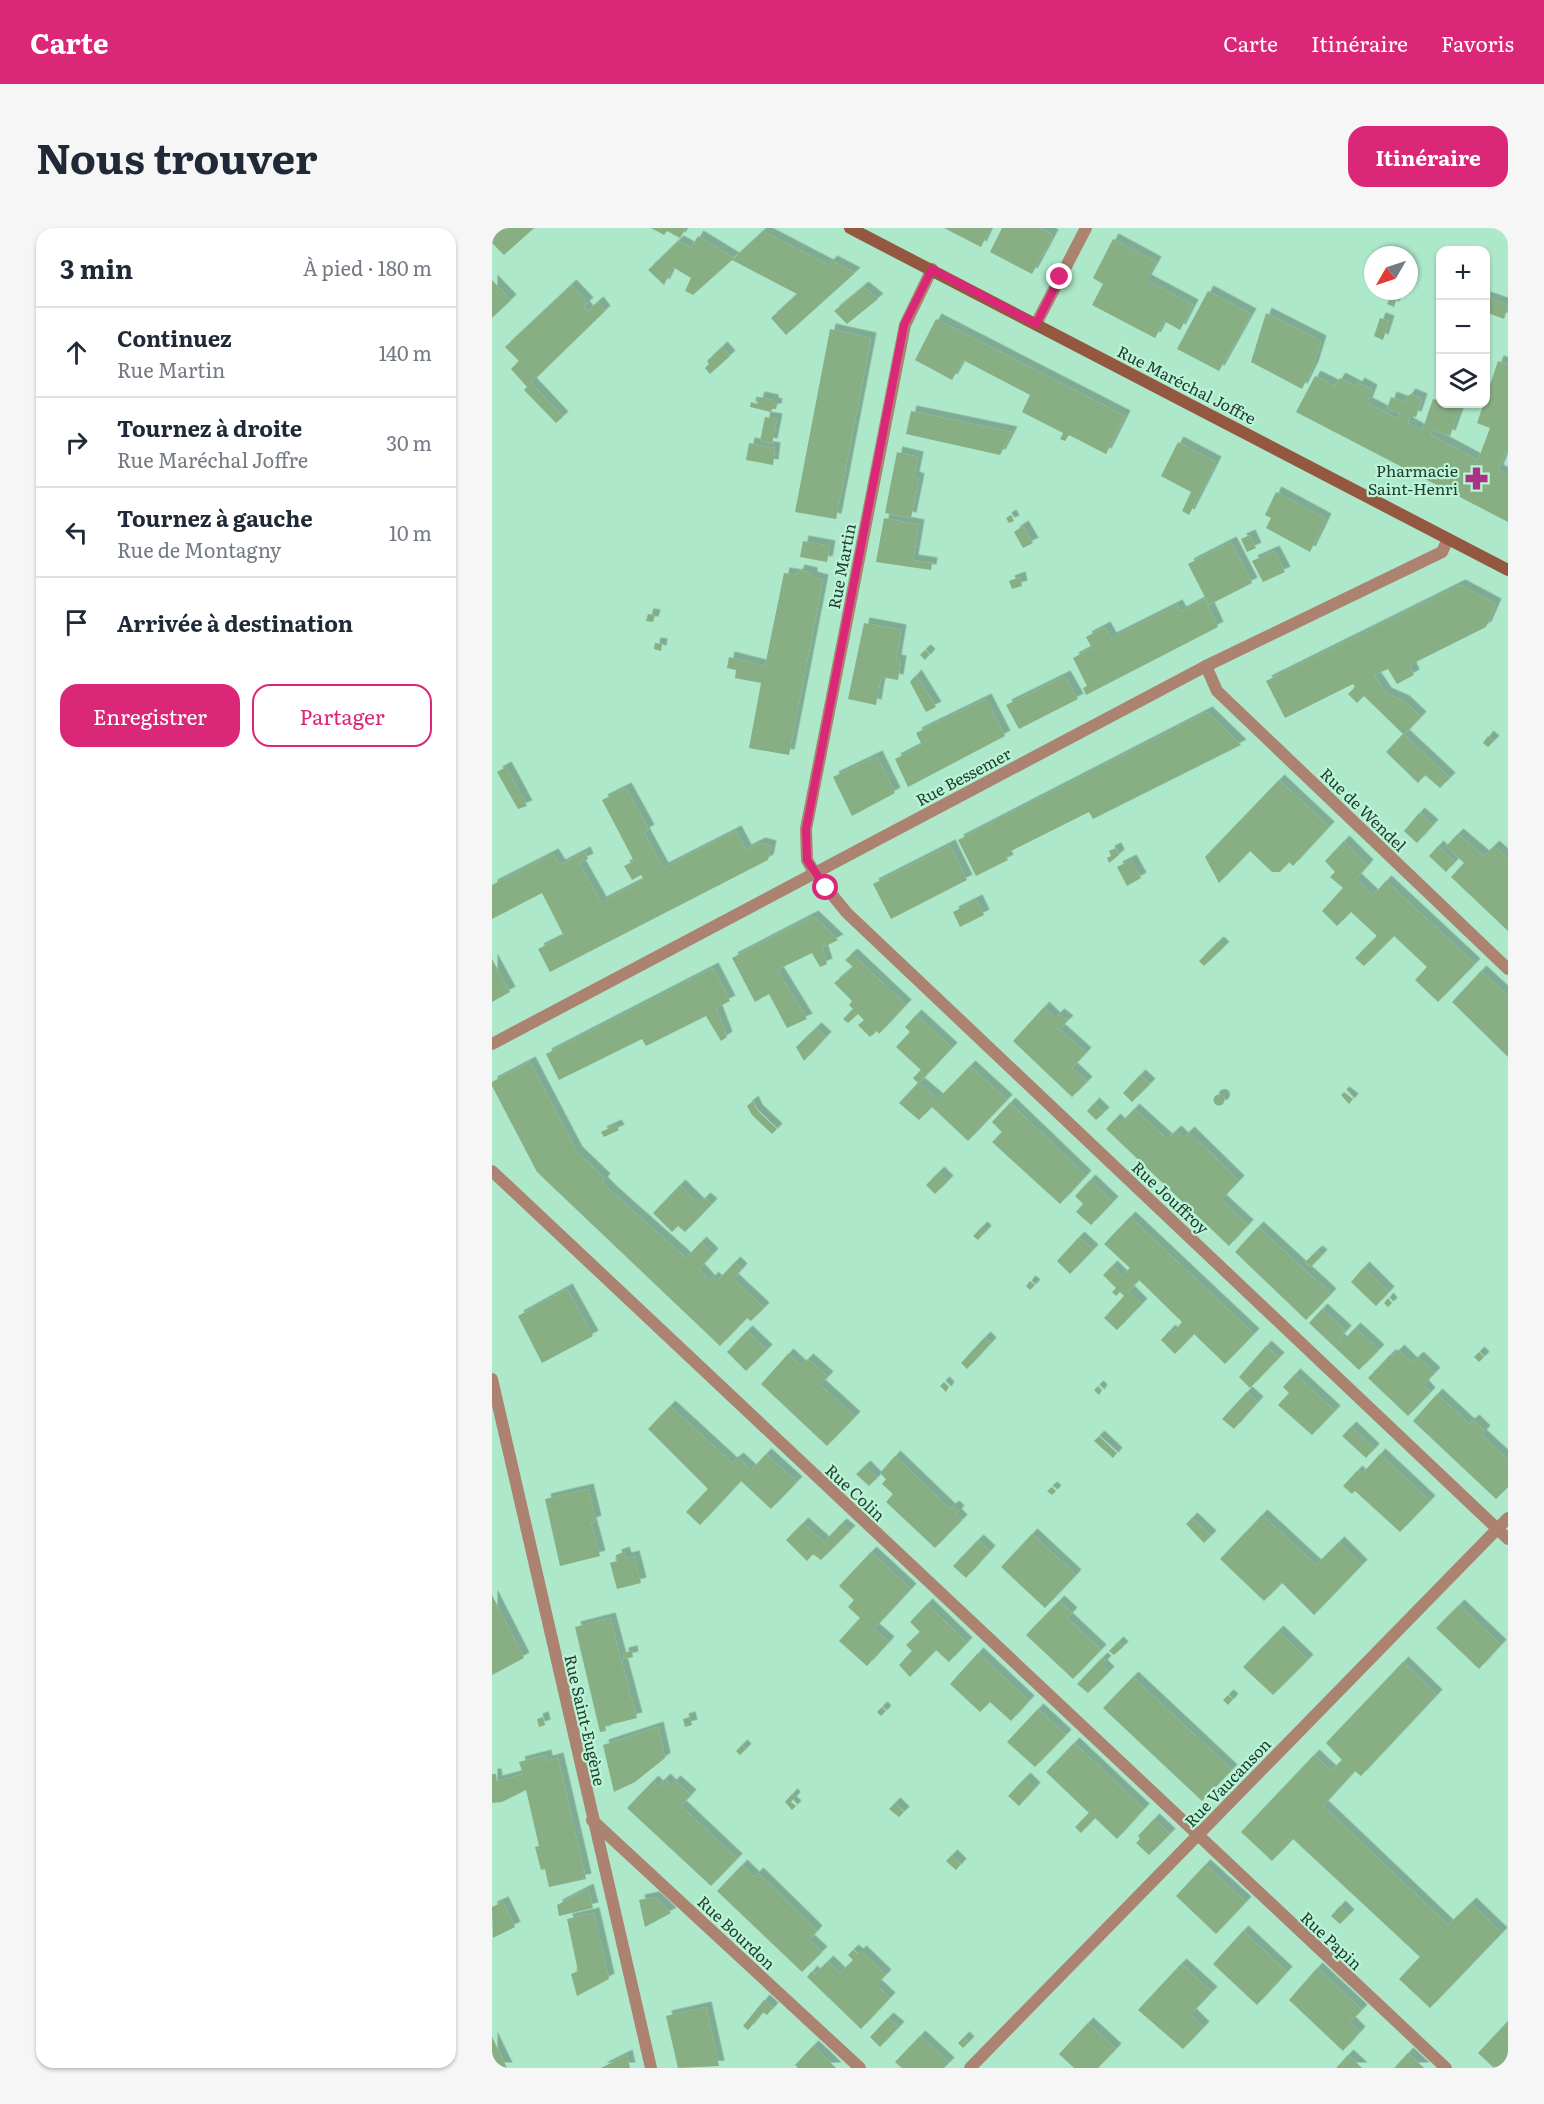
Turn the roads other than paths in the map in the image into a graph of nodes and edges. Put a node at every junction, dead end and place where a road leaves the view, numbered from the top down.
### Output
1 (850, 228) edge
2 (1086, 228) edge
3 (932, 269) junction
4 (1036, 324) junction
5 (1448, 539) junction
6 (1508, 570) edge
7 (1206, 666) junction
8 (815, 874) junction
9 (1508, 969) edge
10 (492, 1044) edge
11 (492, 1171) edge
12 (492, 1379) edge
13 (1508, 1518) edge
14 (1497, 1529) junction
15 (1508, 1539) edge
16 (592, 1820) junction
17 (1197, 1836) junction
18 (651, 2068) edge
19 (860, 2068) edge
20 (970, 2068) edge
21 (1446, 2068) edge

1 - 3 main road, Rue Maréchal Joffre
2 - 4 street
3 - 4 main road, Rue Maréchal Joffre
3 - 8 street, Rue Martin
4 - 5 main road, Rue Maréchal Joffre
5 - 6 main road, Rue Maréchal Joffre
5 - 7 street, Rue Bessemer
7 - 8 street, Rue Bessemer
7 - 9 street, Rue de Wendel
8 - 10 street, Rue Bessemer
8 - 14 street, Rue Jouffroy
11 - 17 street, Rue Colin
12 - 16 street, Rue Saint-Eugène
13 - 14 street, Rue Vaucanson
14 - 15 street, Rue Jouffroy
14 - 17 street, Rue Vaucanson
16 - 18 street, Rue Saint-Eugène
16 - 19 street, Rue Bourdon
17 - 20 street, Rue Vaucanson
17 - 21 street, Rue Papin

